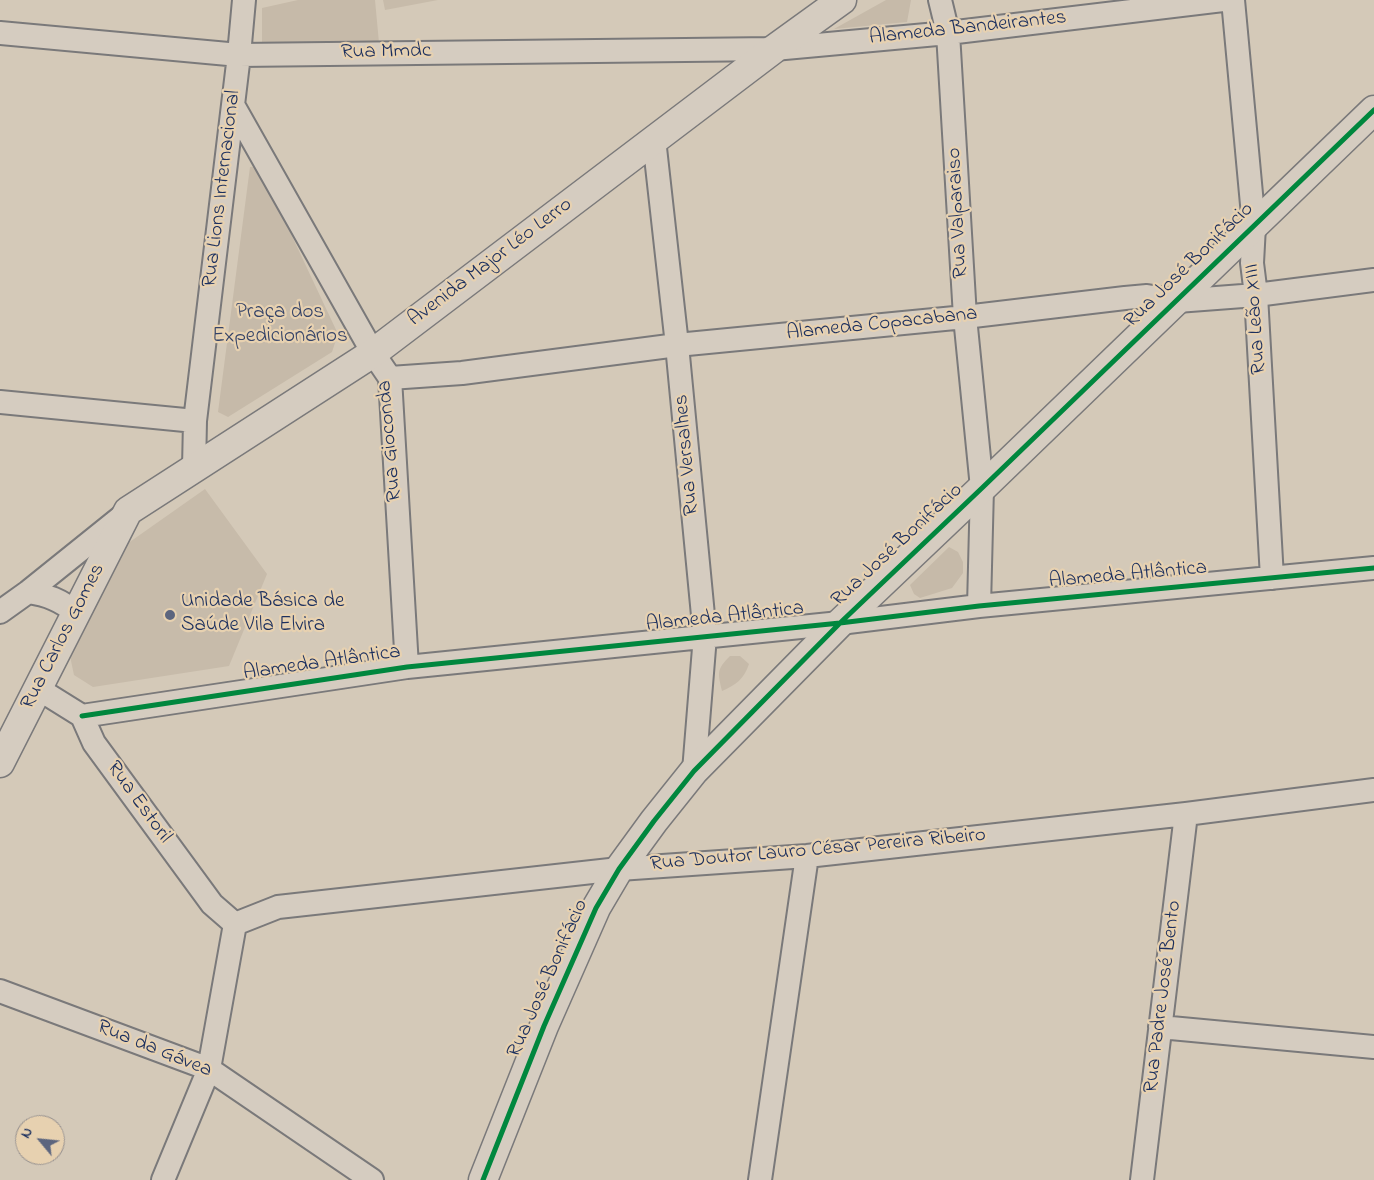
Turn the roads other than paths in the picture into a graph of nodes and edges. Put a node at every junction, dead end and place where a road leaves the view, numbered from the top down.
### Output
1 (244, 0) edge
2 (842, 0) edge
3 (940, 0) edge
4 (1222, 0) edge
5 (1233, 0) edge
6 (0, 33) edge
7 (948, 33) junction
8 (774, 49) junction
9 (239, 55) junction
10 (233, 105) junction
11 (1374, 110) edge
12 (654, 139) junction
13 (1254, 226) junction
14 (1374, 280) edge
15 (1256, 295) junction
16 (1177, 301) junction
17 (965, 317) junction
18 (677, 344) junction
19 (373, 353) junction
20 (390, 378) junction
21 (0, 402) edge
22 (195, 421) junction
23 (194, 468) junction
24 (982, 488) junction
25 (128, 511) junction
26 (1374, 568) edge
27 (1272, 578) junction
28 (28, 592) junction
29 (979, 606) junction
30 (0, 612) edge
31 (76, 613) junction
32 (840, 623) junction
33 (705, 636) junction
34 (407, 667) junction
35 (37, 688) junction
36 (82, 716) junction
37 (0, 763) edge
38 (694, 770) junction
39 (1374, 790) edge
40 (1186, 814) junction
41 (807, 856) junction
42 (620, 869) junction
43 (235, 924) junction
44 (0, 991) edge
45 (1160, 1027) junction
46 (1374, 1047) edge
47 (209, 1069) junction
48 (163, 1180) edge
49 (372, 1180) edge
50 (483, 1180) edge
51 (760, 1180) edge
52 (1142, 1180) edge

1 - 9 street, Rua Lions Internacional
2 - 8 street, Avenida Major Léo Lerro
3 - 7 street, Rua Valparaiso
4 - 7 street, Alameda Bandeirantes
5 - 13 street, Rua Leão XIII
6 - 9 street, Rua Mmdc
7 - 8 street, Alameda Bandeirantes
7 - 17 street, Rua Valparaiso
8 - 9 street, Rua Mmdc
8 - 12 street, Avenida Major Léo Lerro
9 - 10 street, Rua Lions Internacional
10 - 19 street, Rua Gioconda
10 - 22 street, Rua Lions Internacional
11 - 13 street, Rua José Bonifácio
12 - 18 street, Rua Versalhes
12 - 19 street, Avenida Major Léo Lerro
13 - 15 street, Rua Leão XIII
13 - 16 street, Rua José Bonifácio
14 - 15 street, Alameda Copacabana
15 - 16 street, Alameda Copacabana
15 - 27 street, Rua Leão XIII
16 - 17 street, Alameda Copacabana
16 - 24 street, Rua José Bonifácio
17 - 18 street, Alameda Copacabana
17 - 24 street, Rua Valparaiso
18 - 20 street, Alameda Copacabana
18 - 33 street, Rua Versalhes
19 - 20 street, Rua Gioconda
19 - 23 street, Avenida Major Léo Lerro
20 - 34 street, Rua Gioconda
21 - 22 street
22 - 23 street, Rua Lions Internacional
23 - 25 street, Avenida Major Léo Lerro
24 - 29 street, Rua Valparaiso
24 - 32 street, Rua José Bonifácio
25 - 28 street
25 - 31 street, Rua Carlos Gomes
26 - 27 street, Alameda Atlântica
27 - 29 street, Alameda Atlântica
28 - 30 street
28 - 31 street
29 - 32 street, Alameda Atlântica
31 - 35 street, Rua Carlos Gomes
32 - 33 street, Alameda Atlântica
32 - 38 street, Rua José Bonifácio
33 - 34 street, Alameda Atlântica
33 - 38 street, Rua Versalhes
34 - 36 street, Alameda Atlântica
35 - 36 street
35 - 37 street, Rua Carlos Gomes
36 - 43 street, Rua Estoril
38 - 42 street, Rua José Bonifácio
39 - 40 street, Rua Doutor Lauro César Pereira Ribeiro
40 - 41 street, Rua Doutor Lauro César Pereira Ribeiro
40 - 45 street, Rua Padre José Bento
41 - 42 street, Rua Doutor Lauro César Pereira Ribeiro
41 - 51 street
42 - 43 street, Rua Doutor Lauro César Pereira Ribeiro
42 - 50 street, Rua José Bonifácio
43 - 47 street
44 - 47 street, Rua da Gávea
45 - 46 street
45 - 52 street, Rua Padre José Bento
47 - 48 street
47 - 49 street, Rua da Gávea

